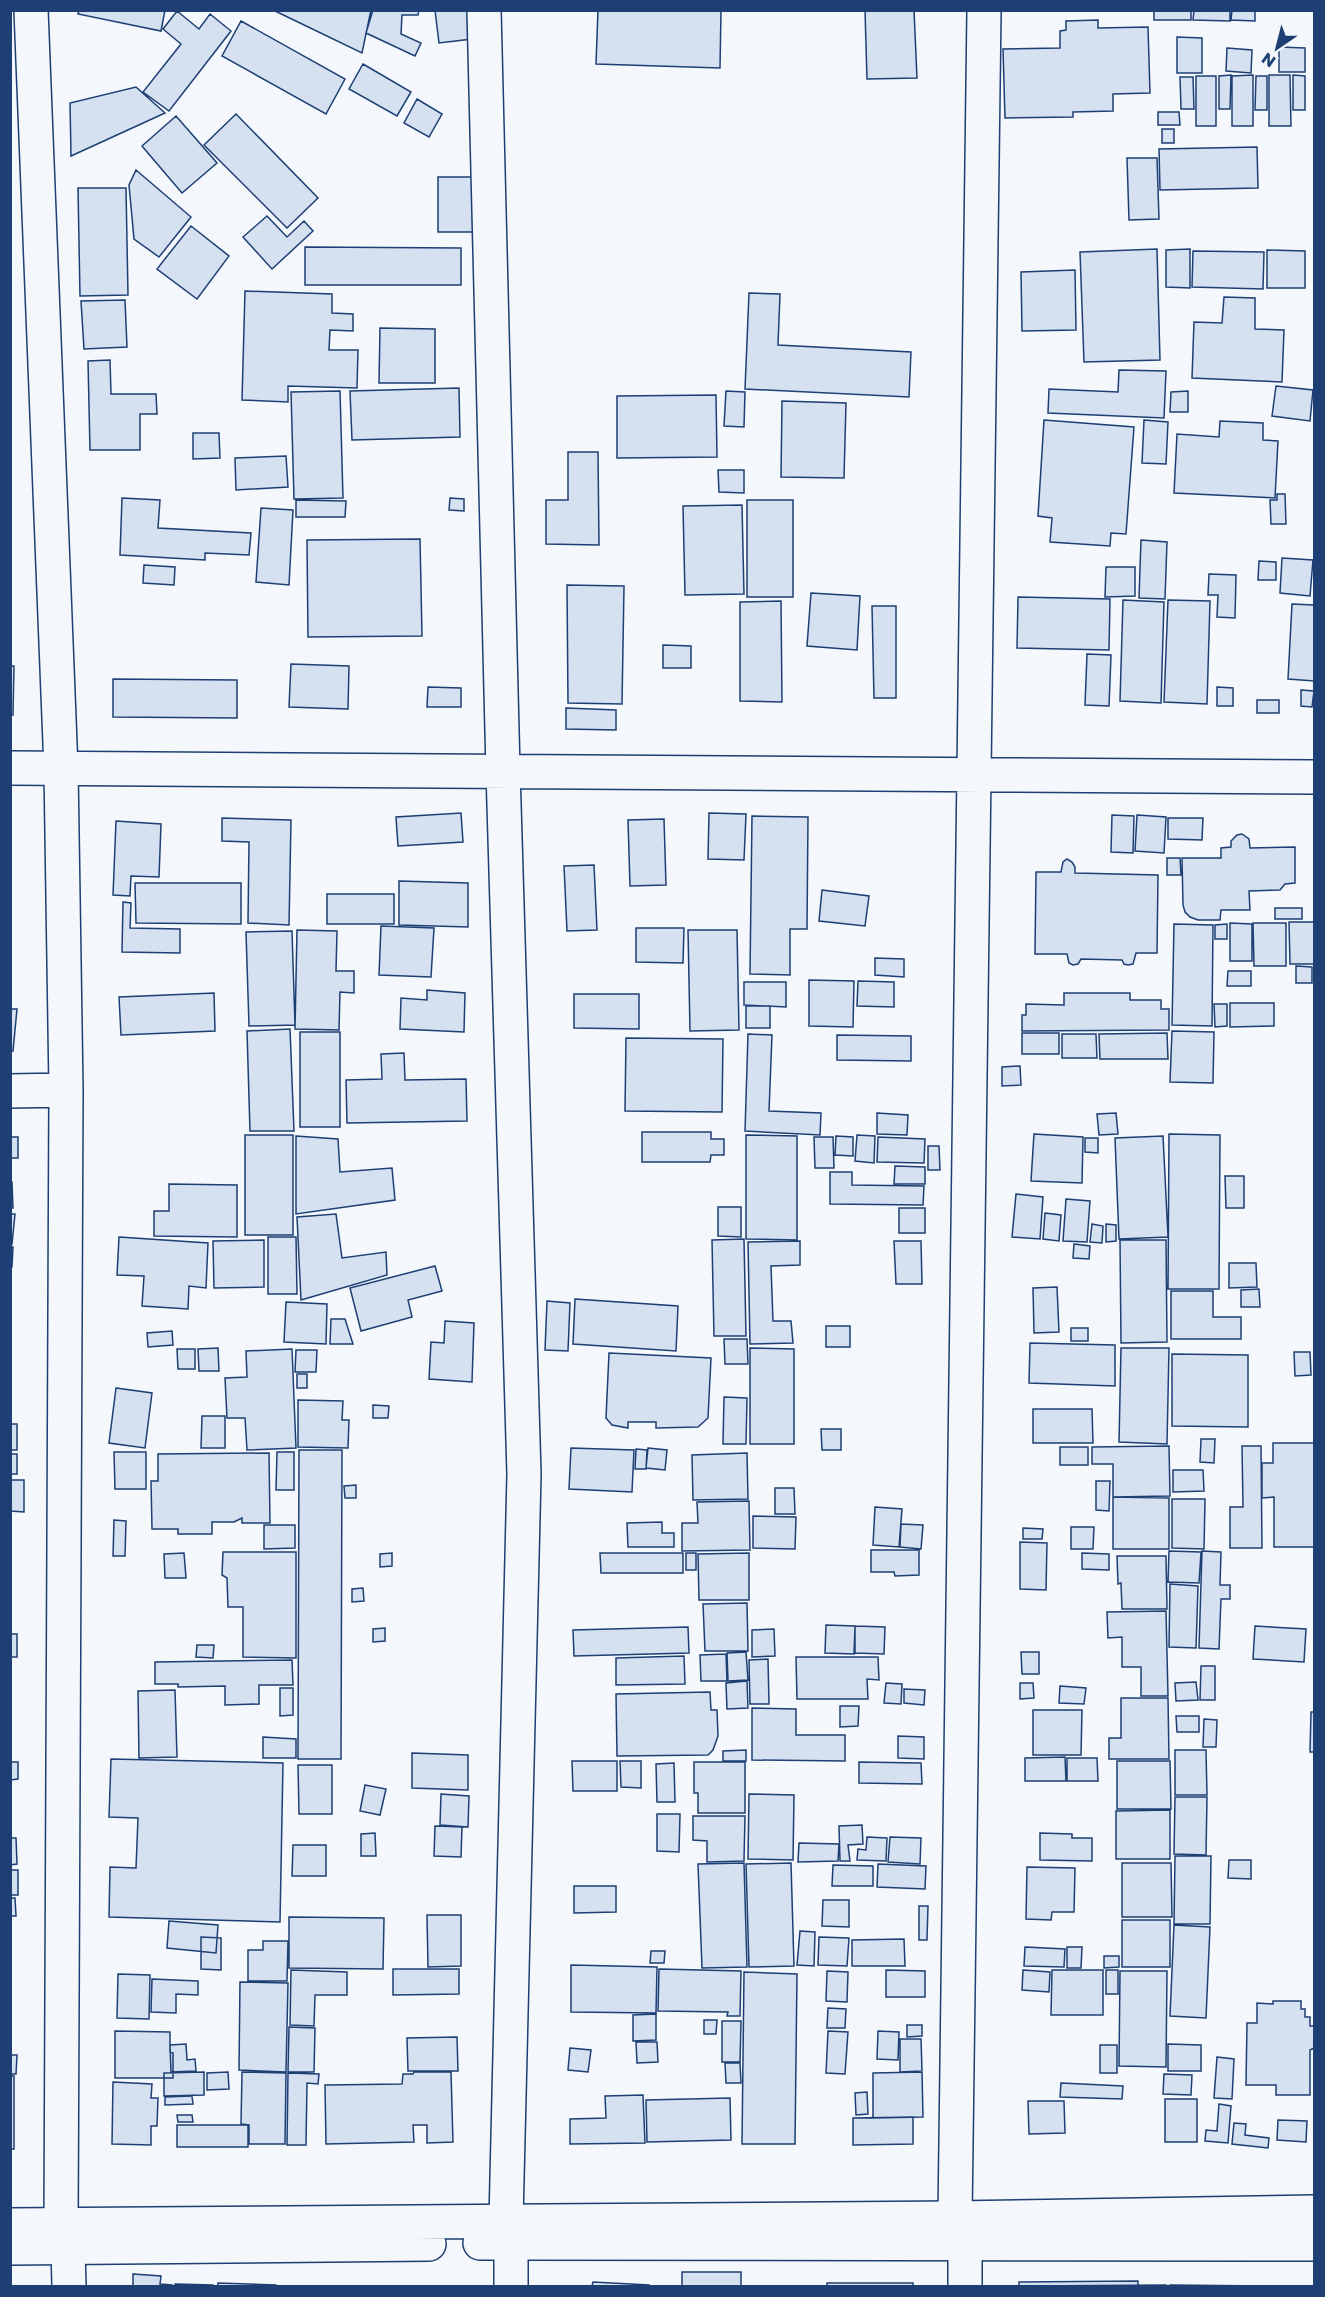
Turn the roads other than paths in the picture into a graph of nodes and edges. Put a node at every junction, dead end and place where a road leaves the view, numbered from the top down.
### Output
1 (31, 10) edge
2 (484, 10) edge
3 (984, 10) edge
4 (10, 768) edge
5 (61, 769) junction
6 (503, 771) junction
7 (974, 774) junction
8 (1314, 777) edge
9 (66, 1090) junction
10 (10, 1091) edge
11 (1314, 2212) edge
12 (10, 2225) edge
13 (509, 2231) junction
14 (960, 2231) junction
15 (64, 2236) junction
16 (1314, 2244) edge
17 (10, 2248) edge
18 (69, 2286) edge
19 (510, 2286) edge
20 (965, 2286) edge

1 - 5 street
2 - 6 street
3 - 7 street
4 - 5 street
5 - 6 street
5 - 9 street
6 - 7 street
6 - 13 street
7 - 8 street
7 - 14 street
9 - 10 street
9 - 15 street
11 - 14 street
12 - 15 street
13 - 14 street
13 - 15 street
13 - 19 street
14 - 16 street
14 - 20 street
15 - 17 street
15 - 18 street

